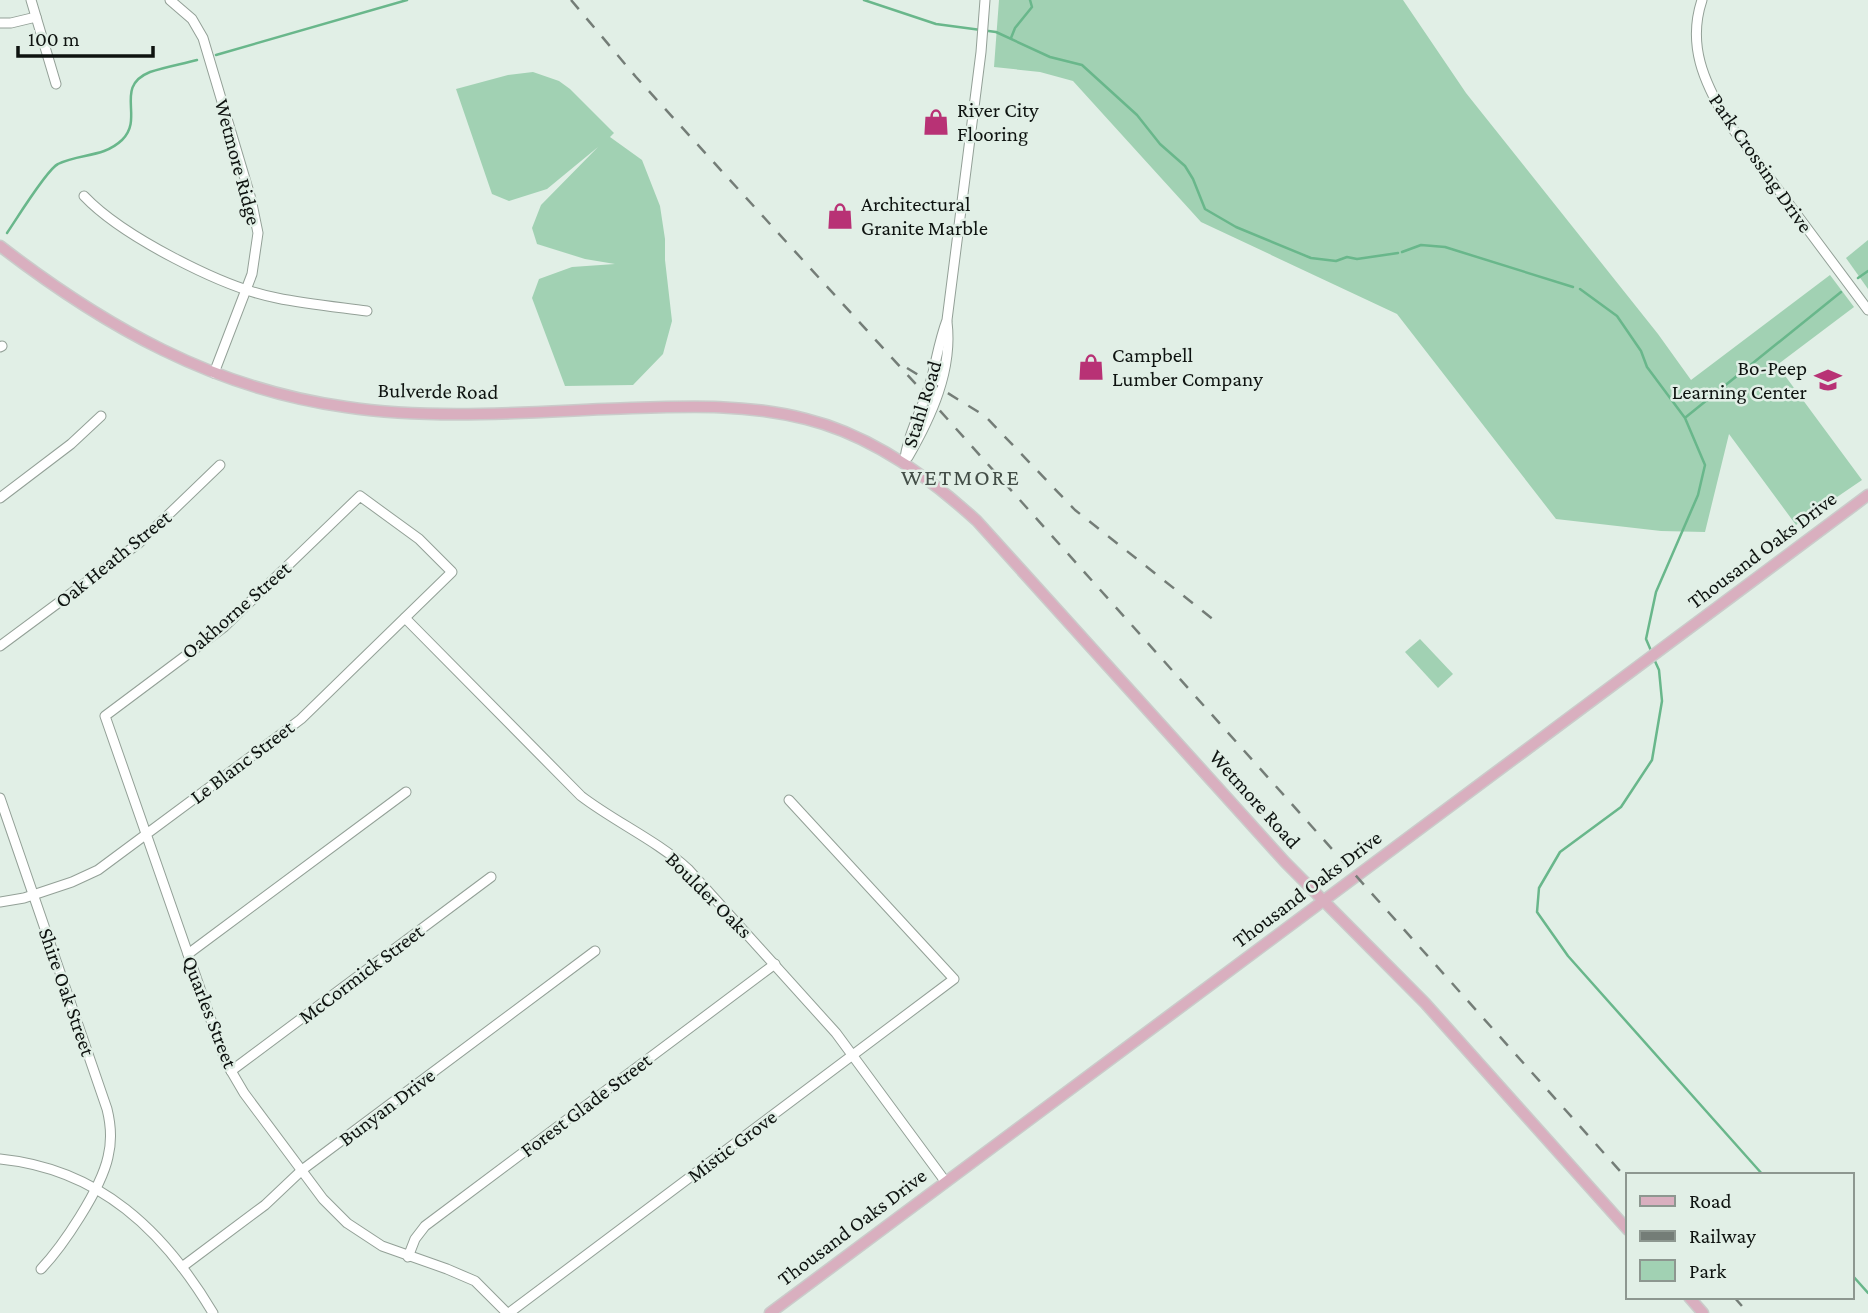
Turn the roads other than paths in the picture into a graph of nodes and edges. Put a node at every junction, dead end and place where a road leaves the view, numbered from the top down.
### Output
1 (32, 0) edge
2 (170, 0) edge
3 (1702, 0) edge
4 (985, 4) edge
5 (36, 17) junction
6 (0, 23) edge
7 (56, 84) dead end
8 (84, 196) dead end
9 (0, 246) edge
10 (246, 289) junction
11 (1868, 310) edge
12 (367, 311) dead end
13 (214, 373) junction
14 (101, 416) dead end
15 (904, 463) junction
16 (220, 465) dead end
17 (1868, 495) edge
18 (0, 498) edge
19 (452, 572) joint
20 (405, 618) junction
21 (0, 646) edge
22 (105, 716) joint
23 (406, 792) dead end
24 (0, 798) edge
25 (789, 800) dead end
26 (146, 834) junction
27 (491, 877) dead end
28 (34, 895) junction
29 (0, 902) edge
30 (1322, 902) junction
31 (595, 951) dead end
32 (188, 954) junction
33 (775, 964) junction
34 (853, 1056) junction
35 (231, 1071) junction
36 (0, 1159) edge
37 (302, 1170) junction
38 (946, 1181) junction
39 (95, 1188) junction
40 (1626, 1228) edge
41 (408, 1257) junction
42 (181, 1268) junction
43 (41, 1269) dead end
44 (1691, 1299) edge
45 (213, 1313) edge
46 (508, 1313) edge
47 (770, 1313) edge
48 (1703, 1313) edge

1 - 5 street
2 - 10 street, Wetmore Ridge
3 - 11 street, Park Crossing Drive
4 - 15 street, Stahl Road
5 - 6 street
5 - 7 street
8 - 10 street
9 - 13 main road, Bulverde Road
10 - 12 street
10 - 13 street, Wetmore Ridge
13 - 15 main road, Bulverde Road
14 - 18 street
15 - 30 main road, Wetmore Road
16 - 21 street, Oak Heath Street
17 - 30 main road, Thousand Oaks Drive
19 - 20 street, Le Blanc Street
19 - 22 street, Oakhorne Street
20 - 26 street, Le Blanc Street
20 - 33 street, Boulder Oaks
22 - 26 street, Quarles Street
23 - 32 street
24 - 28 street, Shire Oak Street
25 - 34 street, Mistic Grove
26 - 28 street, Le Blanc Street
26 - 32 street, Quarles Street
27 - 35 street, McCormick Street
28 - 29 street, Le Blanc Street
28 - 39 street, Shire Oak Street
30 - 38 main road, Thousand Oaks Drive
30 - 40 main road, Wetmore Road
31 - 37 street, Bunyan Drive
32 - 35 street, Quarles Street
33 - 34 street, Boulder Oaks
33 - 41 street, Forest Glade Street
34 - 38 street, Boulder Oaks
34 - 46 street, Mistic Grove
35 - 37 street, Quarles Street
36 - 39 street
37 - 41 street, Quarles Street
37 - 42 street, Bunyan Drive
38 - 47 main road, Thousand Oaks Drive
39 - 42 street
39 - 43 street, Shire Oak Street
41 - 46 street, Quarles Street
42 - 45 street
44 - 48 main road

